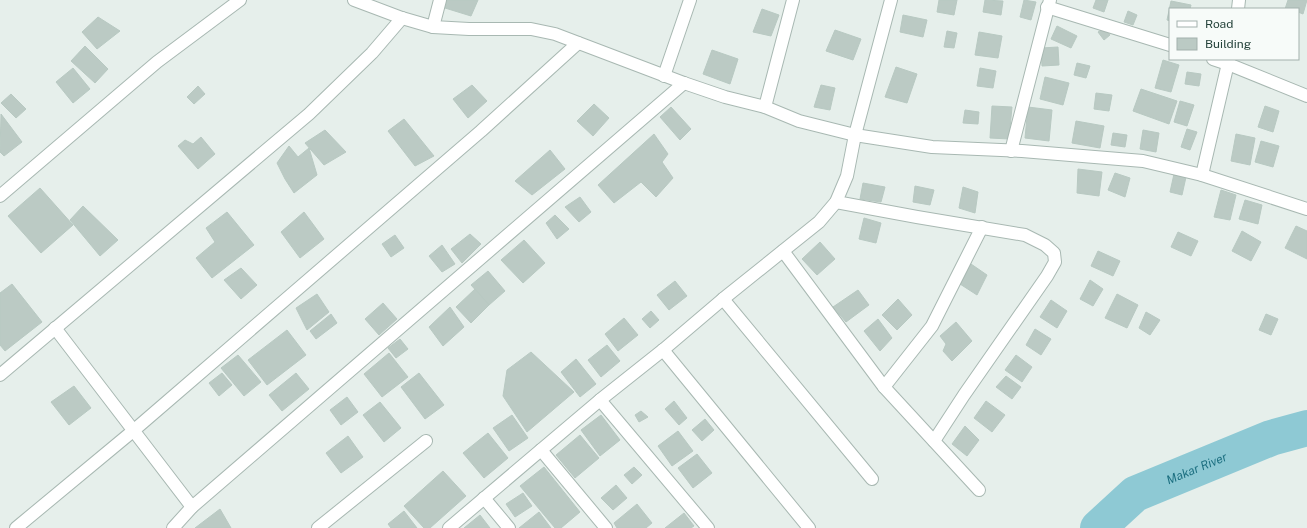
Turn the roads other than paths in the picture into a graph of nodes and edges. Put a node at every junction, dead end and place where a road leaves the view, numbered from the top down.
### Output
1 (240, 0) edge
2 (354, 0) edge
3 (440, 0) edge
4 (690, 0) edge
5 (793, 0) edge
6 (891, 0) edge
7 (1048, 4) edge
8 (402, 18) junction
9 (433, 27) junction
10 (578, 43) junction
11 (1169, 45) edge
12 (1229, 61) edge
13 (664, 76) junction
14 (684, 83) junction
15 (1307, 96) edge
16 (765, 107) junction
17 (855, 134) junction
18 (1011, 152) junction
19 (1202, 175) junction
20 (0, 196) edge
21 (836, 202) junction
22 (1307, 209) edge
23 (982, 227) junction
24 (783, 251) junction
25 (723, 299) junction
26 (55, 328) junction
27 (663, 350) junction
28 (0, 375) edge
29 (884, 387) junction
30 (600, 400) junction
31 (133, 430) junction
32 (934, 441) junction
33 (426, 442) dead end
34 (541, 450) junction
35 (872, 479) dead end
36 (979, 490) dead end
37 (484, 498) junction
38 (192, 507) junction
39 (16, 528) edge
40 (172, 528) edge
41 (318, 528) edge
42 (450, 528) edge
43 (509, 528) edge
44 (606, 528) edge
45 (708, 528) edge
46 (809, 528) edge

1 - 20 street
2 - 8 street
3 - 9 street
4 - 13 street
5 - 16 street
6 - 17 street
7 - 11 street
7 - 18 street
8 - 9 street
8 - 26 street
9 - 10 street
10 - 13 street
10 - 31 street
12 - 15 street
12 - 19 street
13 - 14 street
14 - 16 street
14 - 38 street
16 - 17 street
17 - 18 street
17 - 21 street
18 - 19 street
19 - 22 street
21 - 23 street
21 - 24 street
23 - 29 street
23 - 32 street
24 - 25 street
24 - 29 street
25 - 27 street
25 - 35 street
26 - 28 street
26 - 31 street
27 - 30 street
27 - 46 street
29 - 32 street
30 - 34 street
30 - 45 street
31 - 38 street
31 - 39 street
32 - 36 street
33 - 41 street
34 - 37 street
34 - 44 street
37 - 42 street
37 - 43 street
38 - 40 street

